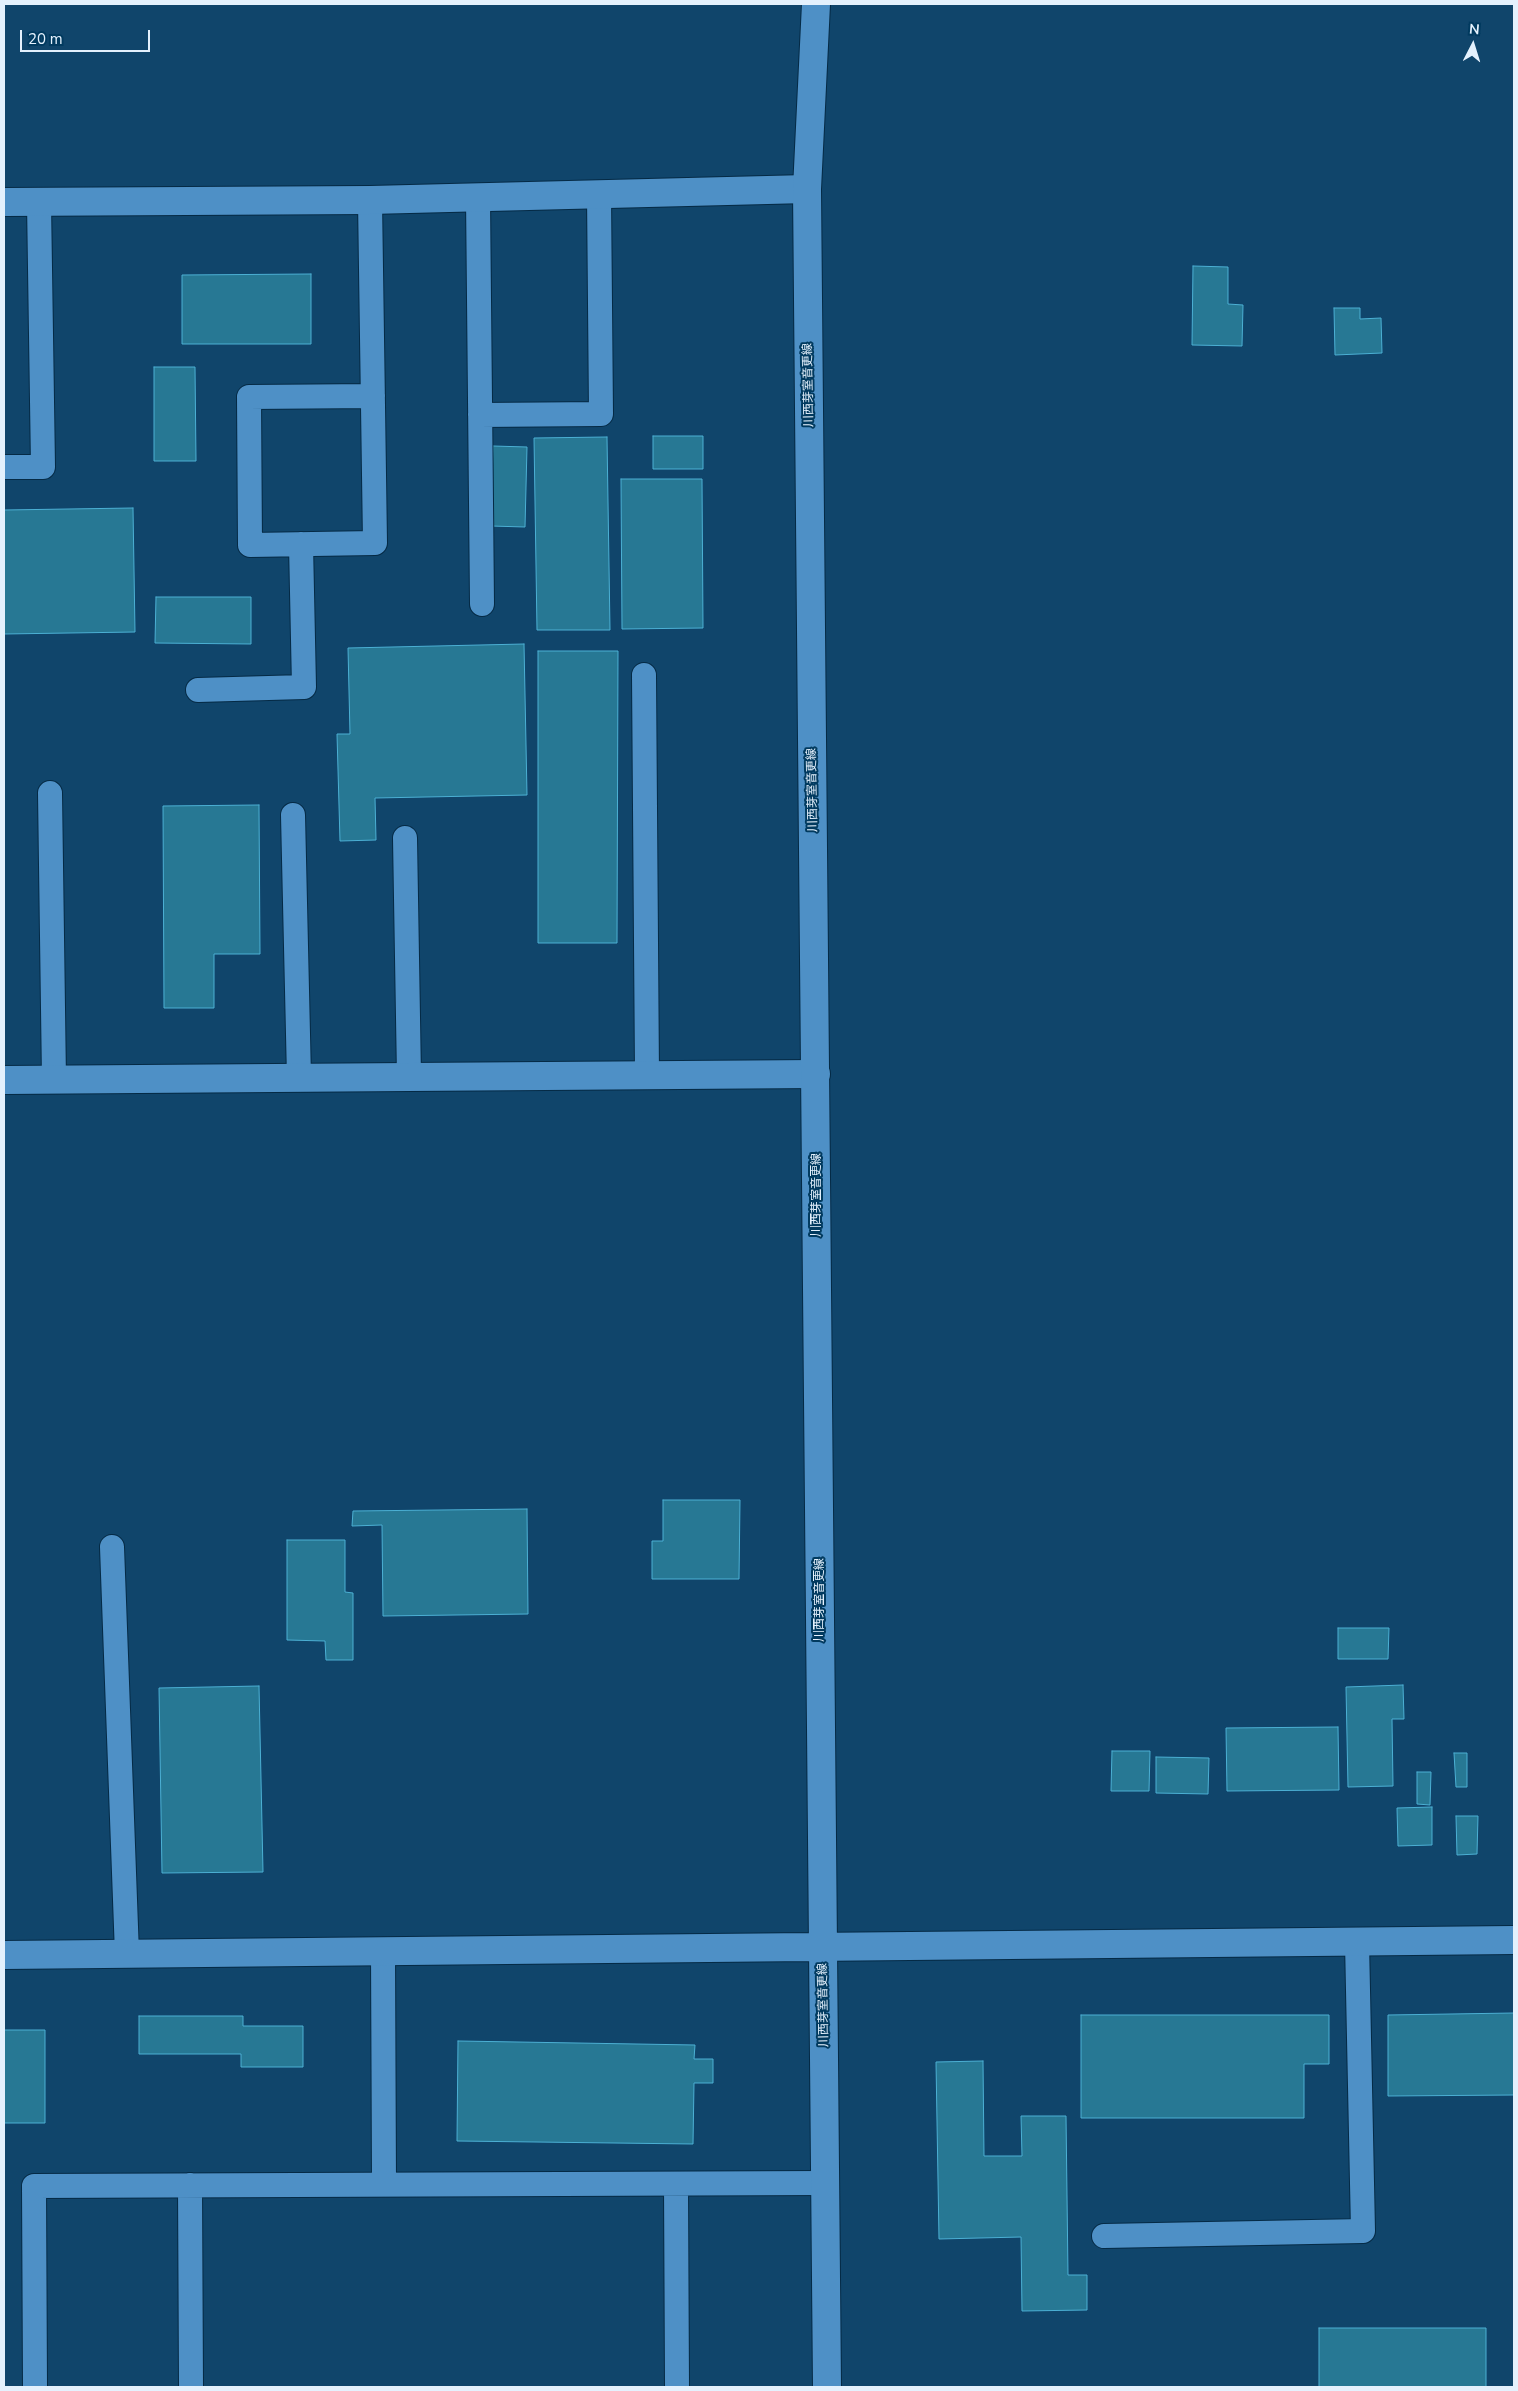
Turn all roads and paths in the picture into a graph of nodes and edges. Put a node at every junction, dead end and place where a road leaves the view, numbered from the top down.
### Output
1 (816, 4) edge
2 (807, 189) junction
3 (599, 194) junction
4 (478, 197) junction
5 (370, 200) junction
6 (4, 202) edge
7 (39, 202) junction
8 (373, 396) junction
9 (480, 415) junction
10 (4, 467) edge
11 (301, 544) junction
12 (482, 604) dead end
13 (644, 675) dead end
14 (198, 690) dead end
15 (50, 794) dead end
16 (293, 815) dead end
17 (405, 838) dead end
18 (816, 1074) junction
19 (647, 1075) junction
20 (409, 1077) junction
21 (299, 1078) junction
22 (4, 1080) edge
23 (54, 1080) junction
24 (112, 1547) dead end
25 (1514, 1940) edge
26 (1357, 1942) junction
27 (823, 1947) junction
28 (383, 1951) junction
29 (127, 1954) junction
30 (4, 1955) edge
31 (825, 2183) junction
32 (384, 2184) junction
33 (676, 2184) junction
34 (190, 2186) junction
35 (1104, 2236) dead end
36 (35, 2387) edge
37 (191, 2387) edge
38 (676, 2387) edge
39 (827, 2387) edge

1 - 2 street, 川西芽室音更線
2 - 3 street
2 - 18 street, 川西芽室音更線
3 - 4 street
3 - 9 lane
4 - 5 street
4 - 9 lane
5 - 7 street
5 - 8 lane
6 - 7 street
7 - 10 lane
8 - 11 lane
8 - 11 lane
9 - 12 lane
11 - 14 lane
13 - 19 lane
15 - 23 lane
16 - 21 lane
17 - 20 lane
18 - 19 street
18 - 27 street, 川西芽室音更線
19 - 20 street
20 - 21 street
21 - 23 street
22 - 23 street
24 - 29 lane
25 - 26 street
26 - 27 street
26 - 35 lane
27 - 28 street
27 - 31 street, 川西芽室音更線
28 - 29 street
28 - 32 lane
29 - 30 street
31 - 33 lane
31 - 39 street, 川西芽室音更線
32 - 33 lane
32 - 34 lane
33 - 38 lane
34 - 36 lane
34 - 37 lane

